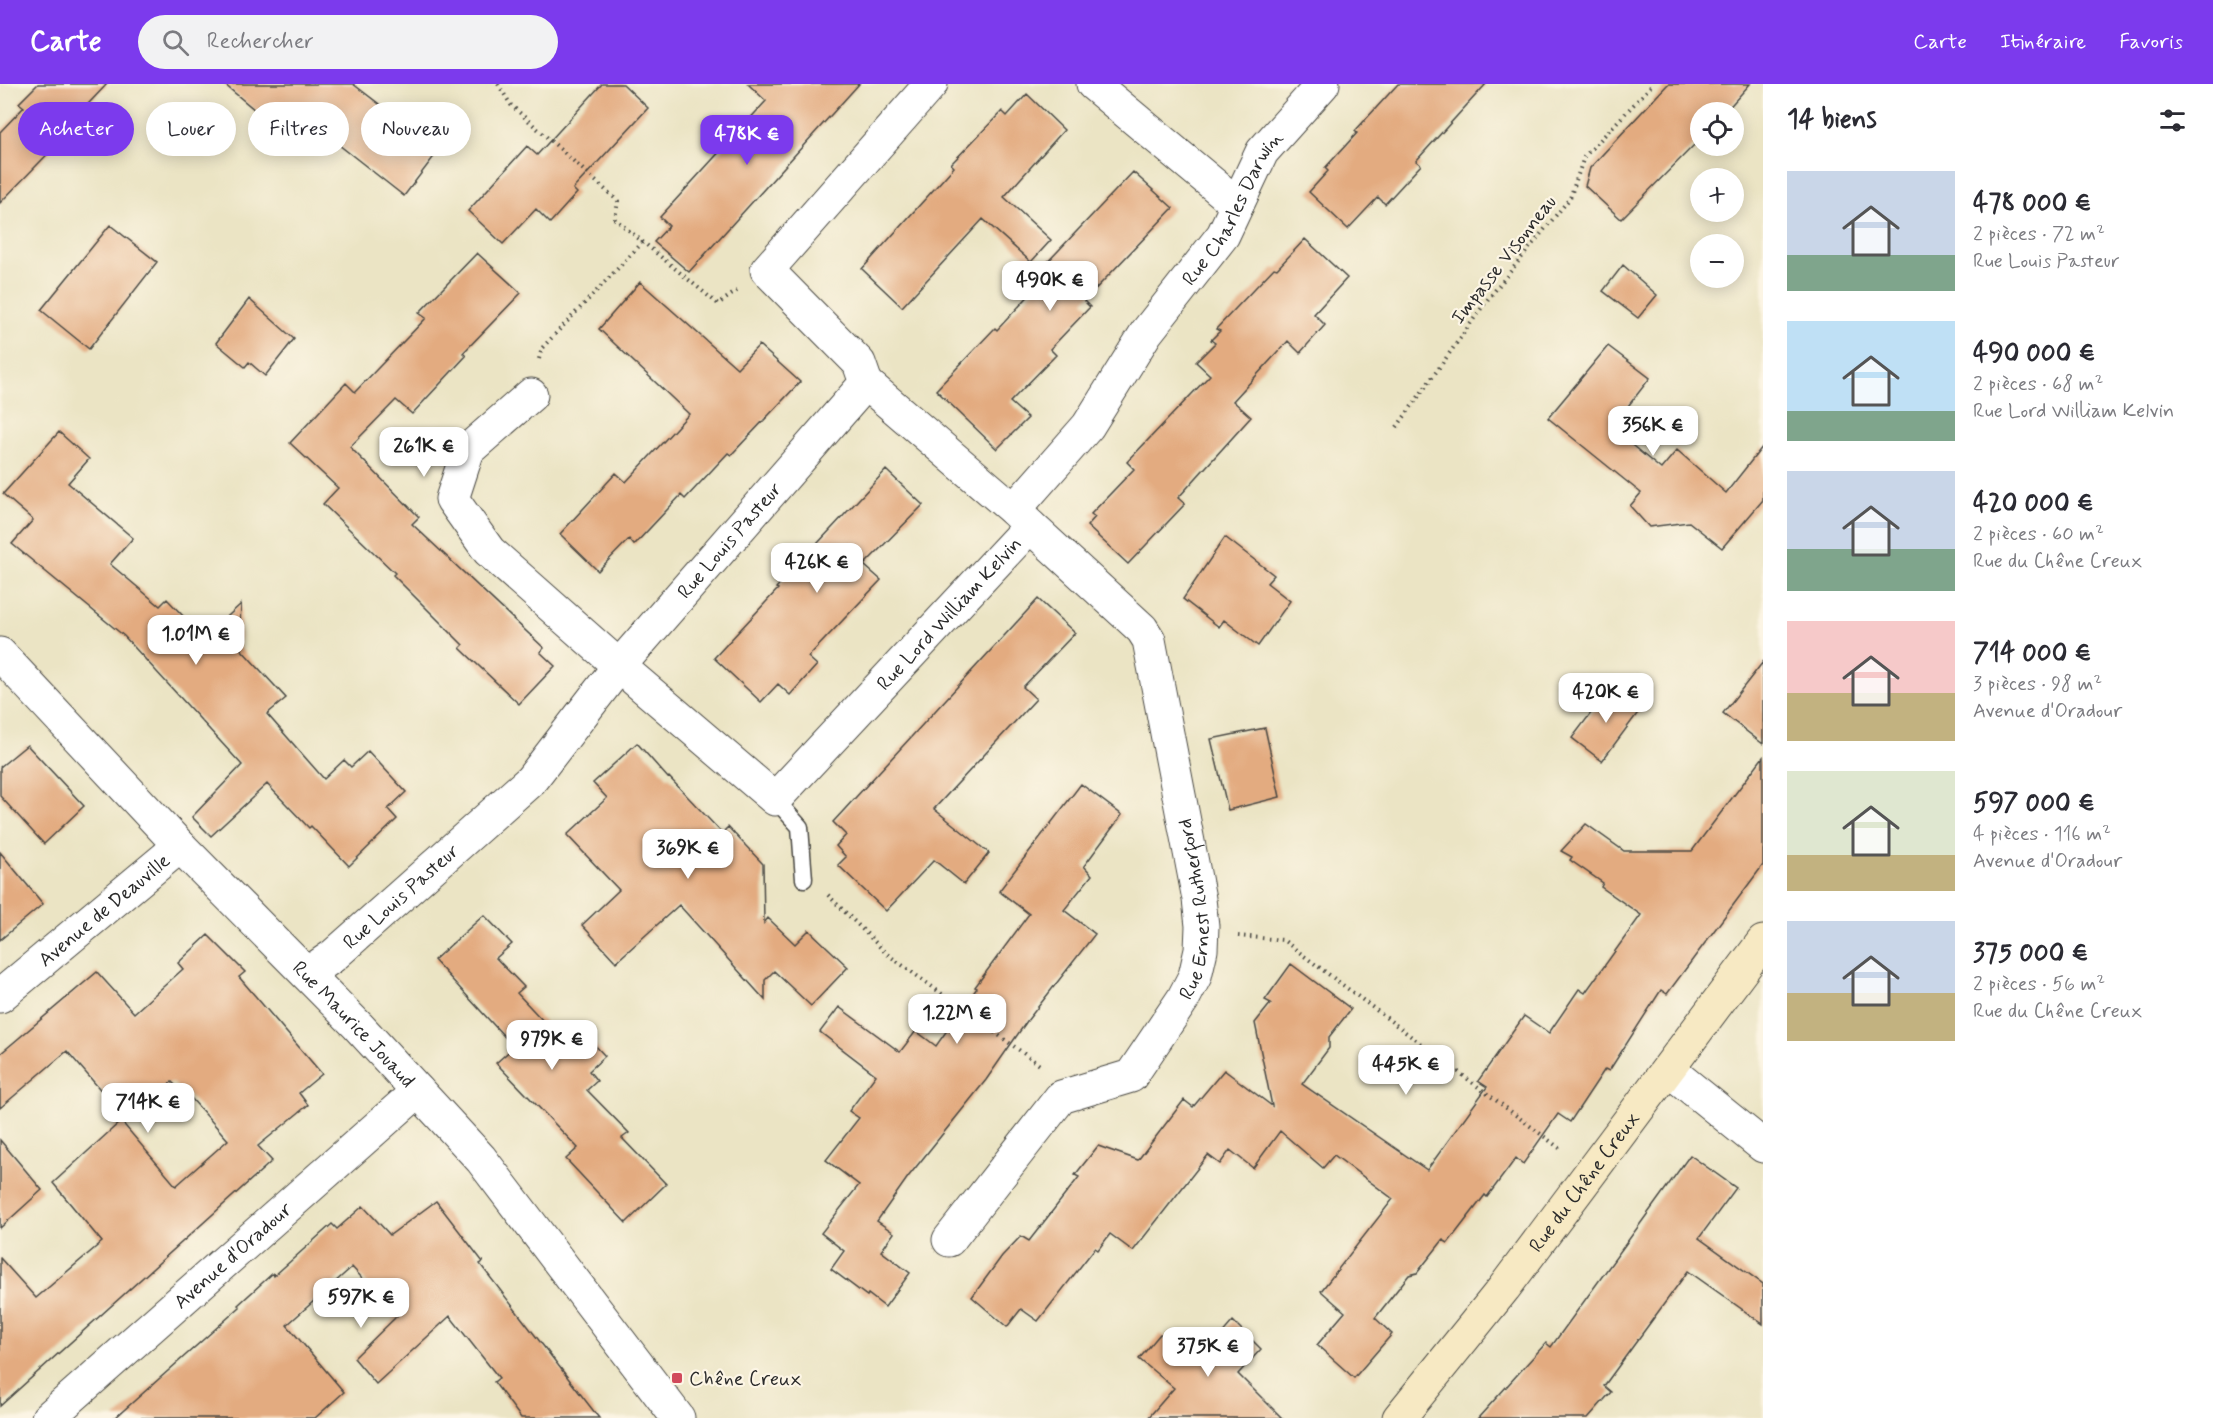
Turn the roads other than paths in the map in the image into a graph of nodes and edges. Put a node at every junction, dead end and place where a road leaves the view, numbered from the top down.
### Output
1 (931, 84) edge
2 (1093, 84) edge
3 (1323, 84) edge
4 (1237, 204) junction
5 (1146, 333) joint
6 (866, 382) junction
7 (531, 395) road end
8 (1022, 518) junction
9 (0, 654) edge
10 (619, 666) junction
11 (775, 799) junction
12 (180, 846) junction
13 (804, 879) road end
14 (1763, 942) edge
15 (307, 974) junction
16 (0, 996) edge
17 (1668, 1070) junction
18 (418, 1091) junction
19 (1763, 1146) edge
20 (949, 1240) dead end
21 (48, 1418) edge
22 (678, 1418) edge
23 (1399, 1418) edge

1 - 6 street
2 - 4 street
3 - 4 street, Rue Charles Darwin
4 - 5 street, Rue Charles Darwin
5 - 8 street, Rue Lord William Kelvin
6 - 8 street, Rue Ernest Rutherford
6 - 10 street, Rue Louis Pasteur
7 - 10 street
8 - 11 street, Rue Lord William Kelvin
8 - 20 street, Rue Ernest Rutherford
9 - 12 street, Rue Maurice Jouaud
10 - 11 street
10 - 15 street, Rue Louis Pasteur
11 - 13 lane
12 - 15 street, Rue Maurice Jouaud
12 - 16 street, Avenue de Deauville
14 - 17 street, Rue du Chêne Creux
15 - 18 street, Rue Maurice Jouaud
17 - 19 street
17 - 23 street, Rue du Chêne Creux
18 - 21 street, Avenue d'Oradour
18 - 22 street, Rue Maurice Jouaud

